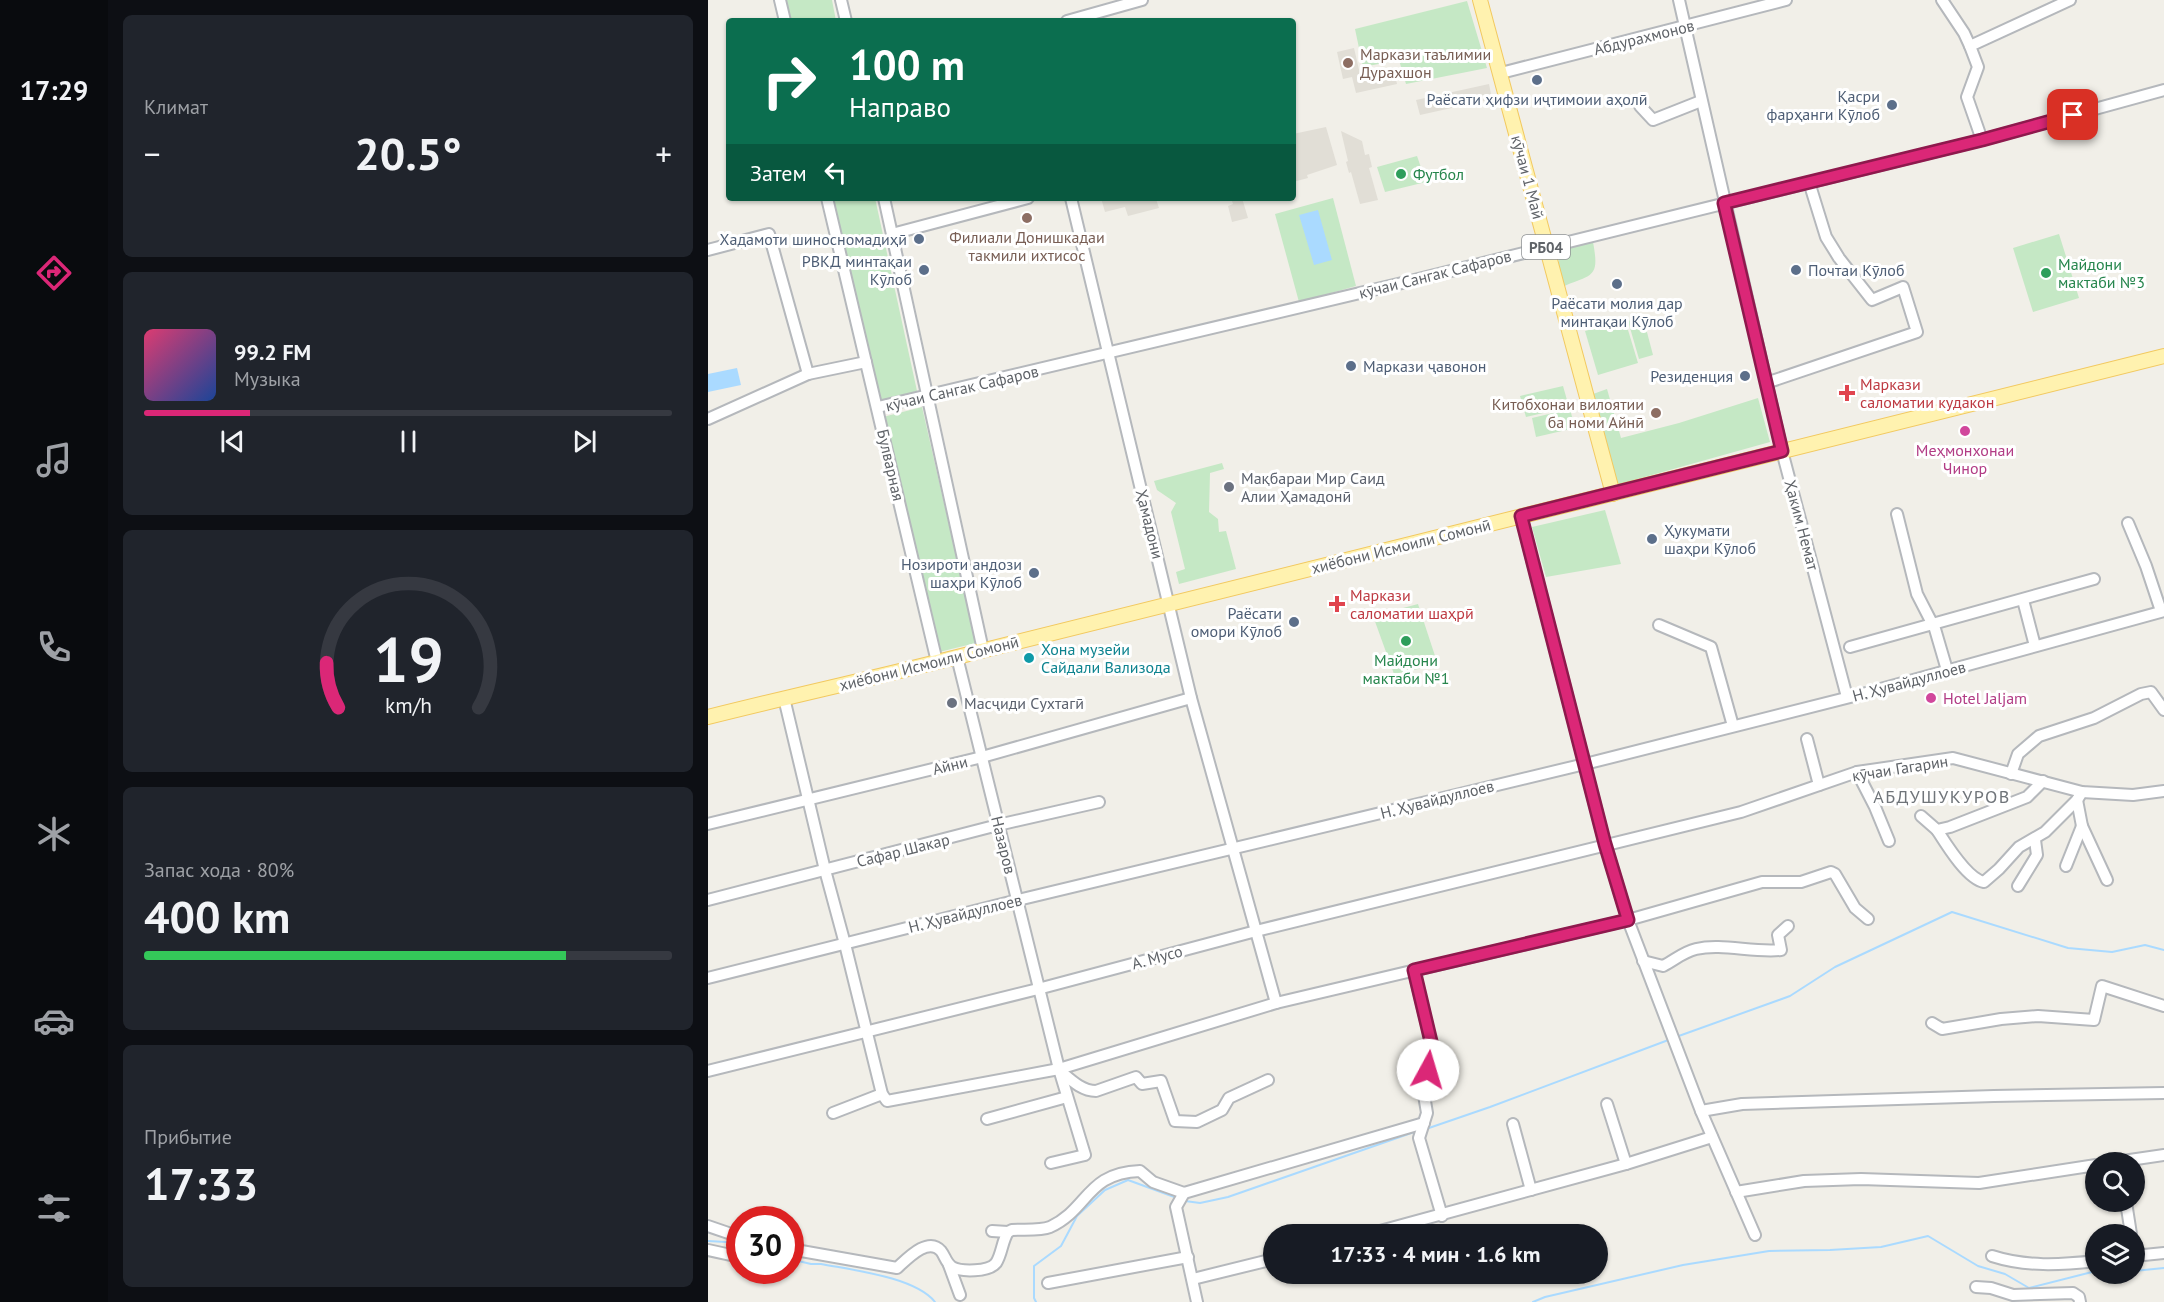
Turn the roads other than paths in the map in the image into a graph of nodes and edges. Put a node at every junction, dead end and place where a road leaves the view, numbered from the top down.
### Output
1 (780, 0) edge
2 (841, 0) edge
3 (1142, 0) edge
4 (1480, 0) edge
5 (1679, 0) edge
6 (1786, 0) edge
7 (1942, 0) edge
8 (2070, 0) edge
9 (784, 18) edge
10 (845, 18) edge
11 (1078, 18) edge
12 (1684, 27) junction
13 (1970, 46) junction
14 (1501, 73) junction
15 (2164, 90) edge
16 (1701, 101) junction
17 (1640, 106) dead end
18 (1982, 140) junction
19 (1809, 182) junction
20 (828, 201) edge
21 (885, 201) edge
22 (1018, 201) edge
23 (1072, 201) edge
24 (1724, 203) junction
25 (892, 234) junction
26 (1546, 246) junction
27 (708, 250) edge
28 (1108, 353) junction
29 (2164, 356) edge
30 (866, 362) junction
31 (808, 374) junction
32 (1766, 383) junction
33 (927, 397) junction
34 (878, 407) junction
35 (708, 419) edge
36 (1782, 451) junction
37 (1613, 494) junction
38 (1897, 514) dead end
39 (1521, 516) junction
40 (2128, 524) dead end
41 (2094, 579) dead end
42 (2023, 600) junction
43 (1169, 602) junction
44 (2162, 611) edge
45 (1932, 624) junction
46 (1659, 625) dead end
47 (2035, 646) junction
48 (1850, 648) dead end
49 (983, 650) junction
50 (957, 657) junction
51 (937, 662) junction
52 (1947, 670) junction
53 (784, 698) junction
54 (1191, 698) junction
55 (1847, 698) junction
56 (2164, 710) edge
57 (708, 717) edge
58 (1733, 726) junction
59 (1807, 739) dead end
60 (982, 757) junction
61 (1585, 764) junction
62 (1857, 772) junction
63 (2011, 774) junction
64 (2043, 781) junction
65 (1819, 785) junction
66 (2164, 791) edge
67 (2080, 796) junction
68 (808, 800) junction
69 (1099, 802) dead end
70 (1921, 816) dead end
71 (708, 824) edge
72 (998, 825) junction
73 (2082, 826) junction
74 (1937, 830) junction
75 (2035, 840) junction
76 (1889, 841) dead end
77 (1605, 844) junction
78 (1232, 849) junction
79 (2066, 866) dead end
80 (825, 870) junction
81 (2107, 880) dead end
82 (2018, 886) dead end
83 (708, 900) edge
84 (1018, 900) junction
85 (1628, 920) junction
86 (1868, 920) dead end
87 (1788, 926) dead end
88 (1256, 931) junction
89 (845, 944) junction
90 (1643, 962) junction
91 (1414, 970) junction
92 (708, 978) edge
93 (1038, 989) junction
94 (1276, 1003) junction
95 (2164, 1006) edge
96 (1932, 1023) dead end
97 (866, 1033) junction
98 (1059, 1069) junction
99 (708, 1071) edge
100 (1268, 1080) dead end
101 (2164, 1093) edge
102 (882, 1094) junction
103 (1067, 1097) junction
104 (1607, 1104) dead end
105 (1701, 1111) junction
106 (833, 1113) dead end
107 (987, 1119) dead end
108 (1424, 1123) junction
109 (1513, 1124) dead end
110 (1712, 1137) junction
111 (2164, 1155) edge
112 (2145, 1158) edge
113 (1051, 1163) dead end
114 (1626, 1164) junction
115 (2085, 1168) edge
116 (1531, 1190) junction
117 (1736, 1192) junction
118 (1184, 1193) junction
119 (1442, 1216) junction
120 (1410, 1224) edge
121 (708, 1226) edge
122 (726, 1232) edge
123 (992, 1232) dead end
124 (1008, 1232) junction
125 (1755, 1235) dead end
126 (708, 1250) edge
127 (804, 1251) edge
128 (2164, 1253) edge
129 (726, 1254) edge
130 (2145, 1255) edge
131 (1992, 1256) dead end
132 (1188, 1257) junction
133 (1263, 1262) edge
134 (2085, 1262) edge
135 (949, 1265) junction
136 (1193, 1279) junction
137 (1048, 1283) dead end
138 (1976, 1287) dead end
139 (960, 1295) dead end
140 (1197, 1302) edge
141 (2080, 1302) edge

1 - 9 street
2 - 10 street
3 - 11 street
4 - 14 main road, кӯчаи 1 Май / РБ04
5 - 12 street, Ҳаким Немат
6 - 12 street, Абдурахмонов
7 - 13 street
8 - 13 street
12 - 14 street, Абдурахмонов
12 - 16 street, Ҳаким Немат
13 - 18 street
14 - 26 main road, кӯчаи 1 Май / РБ04
15 - 18 street, кӯчаи Сангак Сафаров
16 - 17 street
16 - 24 street, Ҳаким Немат
18 - 19 street, кӯчаи Сангак Сафаров
19 - 24 street, кӯчаи Сангак Сафаров
19 - 32 street
20 - 30 street, Булварная
21 - 25 street
22 - 25 street
23 - 28 street, Ҳамадони
24 - 26 street, кӯчаи Сангак Сафаров
24 - 32 street, Ҳаким Немат
25 - 33 street
26 - 28 street, кӯчаи Сангак Сафаров
26 - 37 main road, кӯчаи 1 Май / РБ04
27 - 31 street
28 - 33 street, кӯчаи Сангак Сафаров
28 - 43 street, Ҳамадони
29 - 36 main road, хиёбони Исмоили Сомонӣ
30 - 31 street
30 - 34 street, Булварная
31 - 35 street
32 - 36 street, Ҳаким Немат
33 - 34 street, кӯчаи Сангак Сафаров
33 - 49 street
34 - 51 street, Булварная
36 - 37 main road, хиёбони Исмоили Сомонӣ
36 - 55 street, Ҳаким Немат
37 - 39 main road, хиёбони Исмоили Сомонӣ
38 - 45 street
39 - 43 main road, хиёбони Исмоили Сомонӣ
39 - 61 street
40 - 44 street
41 - 42 street
42 - 45 street
42 - 47 street
43 - 49 main road, хиёбони Исмоили Сомонӣ
43 - 54 street, Ҳамадони
44 - 47 street, Н. Ҳувайдуллоев
45 - 48 street
45 - 52 street
46 - 58 street
47 - 52 street, Н. Ҳувайдуллоев
49 - 50 main road, хиёбони Исмоили Сомонӣ
50 - 51 main road, хиёбони Исмоили Сомонӣ
50 - 60 street, Назаров
51 - 53 main road, хиёбони Исмоили Сомонӣ
52 - 55 street, Н. Ҳувайдуллоев
53 - 57 main road, хиёбони Исмоили Сомонӣ
53 - 68 street
54 - 60 street, Айни
54 - 78 street, Ҳамадони
55 - 58 street, Н. Ҳувайдуллоев
56 - 63 street
58 - 61 street, Н. Ҳувайдуллоев
59 - 65 street
60 - 68 street, Айни
60 - 72 street, Назаров
61 - 77 street
61 - 78 street, Н. Ҳувайдуллоев
62 - 63 street, кӯчаи Гагарин
62 - 65 street, кӯчаи Гагарин
62 - 76 street
63 - 64 street, кӯчаи Гагарин
64 - 67 street, кӯчаи Гагарин
64 - 74 street
65 - 77 street, кӯчаи Гагарин
66 - 67 street, кӯчаи Гагарин
67 - 73 street
67 - 75 street
68 - 71 street, Айни
68 - 80 street
69 - 72 street, Сафар Шакар
70 - 74 street
72 - 80 street, Сафар Шакар
72 - 84 street, Назаров
73 - 79 street
73 - 81 street
74 - 75 street
75 - 82 street
77 - 85 street
77 - 88 street, А. Мусо
78 - 84 street, Н. Ҳувайдуллоев
78 - 88 street, Ҳамадони
80 - 83 street, Сафар Шакар
80 - 89 street
84 - 89 street, Н. Ҳувайдуллоев
84 - 93 street, Назаров
85 - 86 street
85 - 90 street
85 - 91 street
87 - 90 street
88 - 93 street, А. Мусо
88 - 94 street, Ҳамадони
89 - 92 street, Н. Ҳувайдуллоев
89 - 97 street
90 - 105 street
91 - 94 street
91 - 108 street
93 - 97 street, А. Мусо
93 - 98 street, Назаров
94 - 98 street
95 - 96 street
97 - 99 street, А. Мусо
97 - 102 street
98 - 100 street
98 - 102 street
98 - 103 street, Назаров
101 - 105 street
102 - 106 street
103 - 107 street
103 - 113 street, Назаров
104 - 114 street
105 - 110 street
108 - 118 street
108 - 119 street
109 - 116 street
110 - 114 street
110 - 117 street
111 - 112 street
114 - 116 street
115 - 117 street
116 - 119 street
117 - 125 street
118 - 124 street
118 - 132 street
119 - 120 street
121 - 122 street
123 - 124 street
124 - 135 street
126 - 129 street
127 - 135 street
128 - 130 street
131 - 134 street
132 - 136 street
132 - 137 street
133 - 136 street
135 - 139 street
136 - 140 street
138 - 141 street

